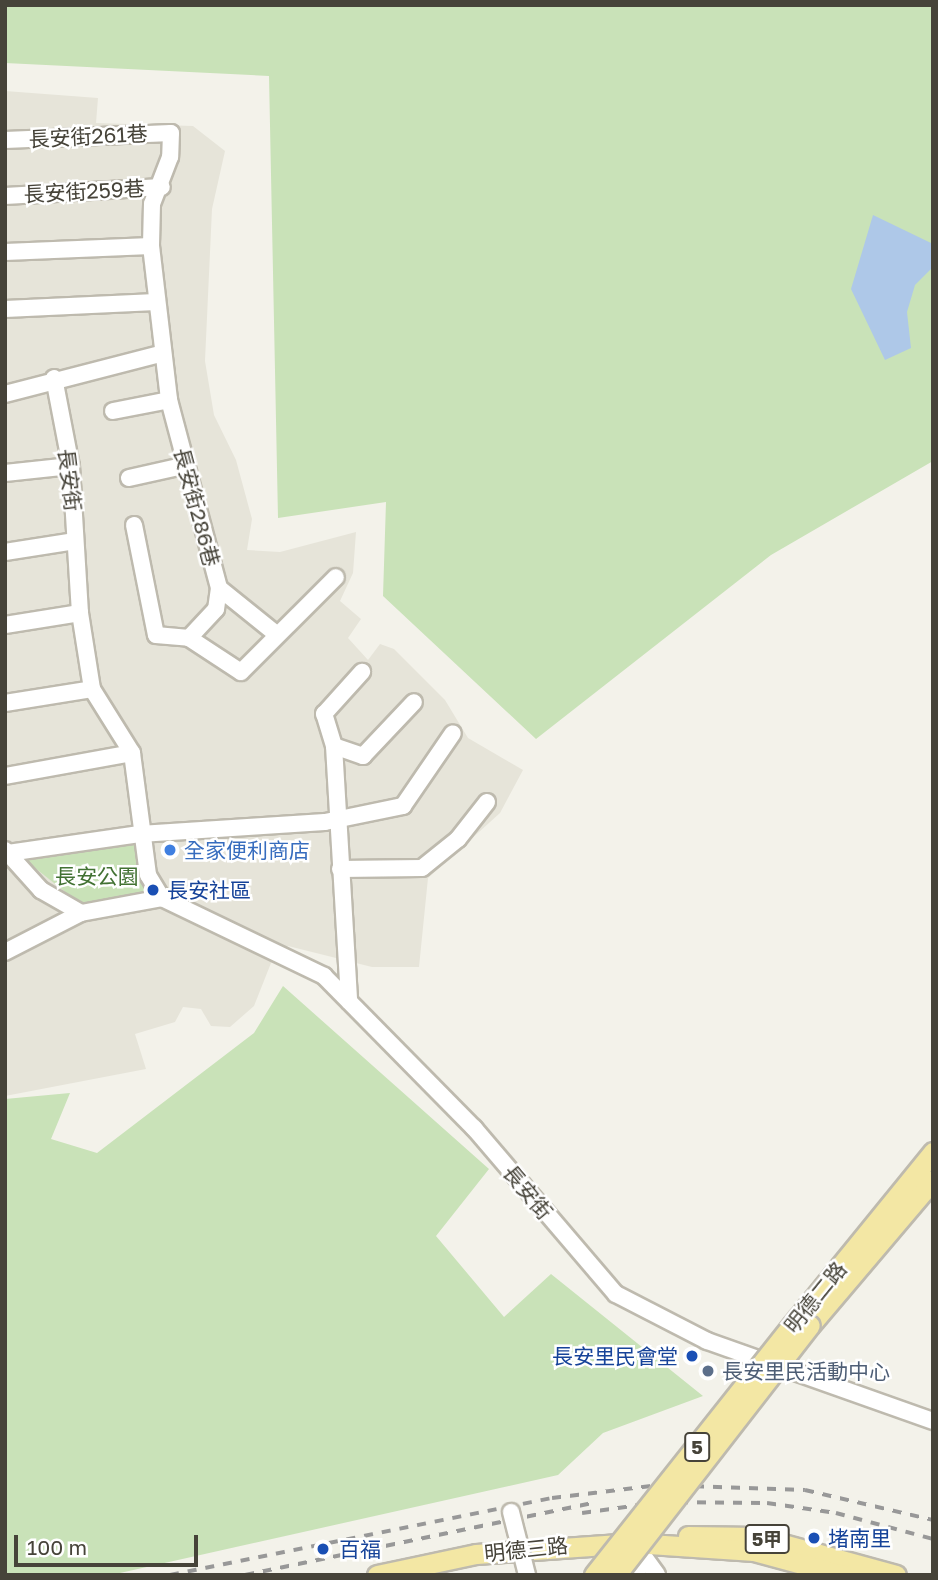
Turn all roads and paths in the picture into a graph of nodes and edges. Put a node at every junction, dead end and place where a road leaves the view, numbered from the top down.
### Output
1 (5, 140) edge
2 (162, 187) junction
3 (5, 195) edge
4 (151, 246) junction
5 (5, 252) edge
6 (156, 302) junction
7 (5, 309) edge
8 (160, 354) junction
9 (54, 378) junction
10 (5, 394) edge
11 (169, 400) junction
12 (113, 411) dead end
13 (187, 465) junction
14 (71, 466) junction
15 (5, 474) edge
16 (128, 478) dead end
17 (134, 525) dead end
18 (75, 541) junction
19 (5, 552) edge
20 (336, 577) dead end
21 (219, 588) junction
22 (80, 613) junction
23 (5, 625) edge
24 (276, 634) junction
25 (189, 638) junction
26 (362, 672) dead end
27 (92, 689) junction
28 (414, 702) dead end
29 (5, 703) edge
30 (453, 733) dead end
31 (334, 746) junction
32 (132, 753) junction
33 (5, 776) edge
34 (487, 802) dead end
35 (335, 820) junction
36 (140, 834) junction
37 (6, 852) edge
38 (340, 869) junction
39 (162, 898) junction
40 (81, 913) junction
41 (5, 952) edge
42 (349, 1002) junction
43 (933, 1152) edge
44 (933, 1180) edge
45 (804, 1321) junction
46 (933, 1421) edge
47 (511, 1512) dead end
48 (634, 1543) junction
49 (377, 1575) edge
50 (527, 1575) edge
51 (594, 1575) edge
52 (616, 1575) edge
53 (631, 1575) edge
54 (638, 1575) edge
55 (657, 1575) edge
56 (843, 1575) edge
57 (896, 1575) edge

1 - 2 street, 長安街261巷
2 - 3 street, 長安街259巷
2 - 4 street
4 - 5 street
4 - 6 street
6 - 7 street
6 - 8 street
8 - 9 street
8 - 11 street, 長安街286巷
9 - 10 street
9 - 14 street, 長安街
11 - 12 street
11 - 13 street, 長安街286巷
13 - 16 street
13 - 21 street, 長安街286巷
14 - 15 street
14 - 18 street, 長安街
17 - 25 street
18 - 19 street
18 - 22 street, 長安街
20 - 24 street
21 - 24 street, 長安街286巷
21 - 25 street
22 - 23 street
22 - 27 street, 長安街
24 - 25 street
26 - 31 street
27 - 29 street
27 - 32 street, 長安街
28 - 31 street
30 - 35 street
31 - 35 street
32 - 33 street
32 - 36 street, 長安街
34 - 38 street
35 - 36 street
35 - 38 street
36 - 37 street
36 - 39 street, 長安街
37 - 40 street
38 - 42 street
39 - 40 street
39 - 42 street, 長安街
40 - 41 street
42 - 46 street, 長安街
43 - 45 main road, 明德二路 / 5
44 - 45 main road, 明德二路 / 5
45 - 51 main road, 明德二路 / 5, bridge
45 - 52 main road, 明德二路 / 5, bridge
47 - 50 street, bridge
48 - 49 main road, 明德三路 / 5甲
48 - 53 street
48 - 54 street
48 - 55 street
48 - 56 main road, 明德三路 / 5甲
48 - 57 main road, 明德三路 / 5甲

